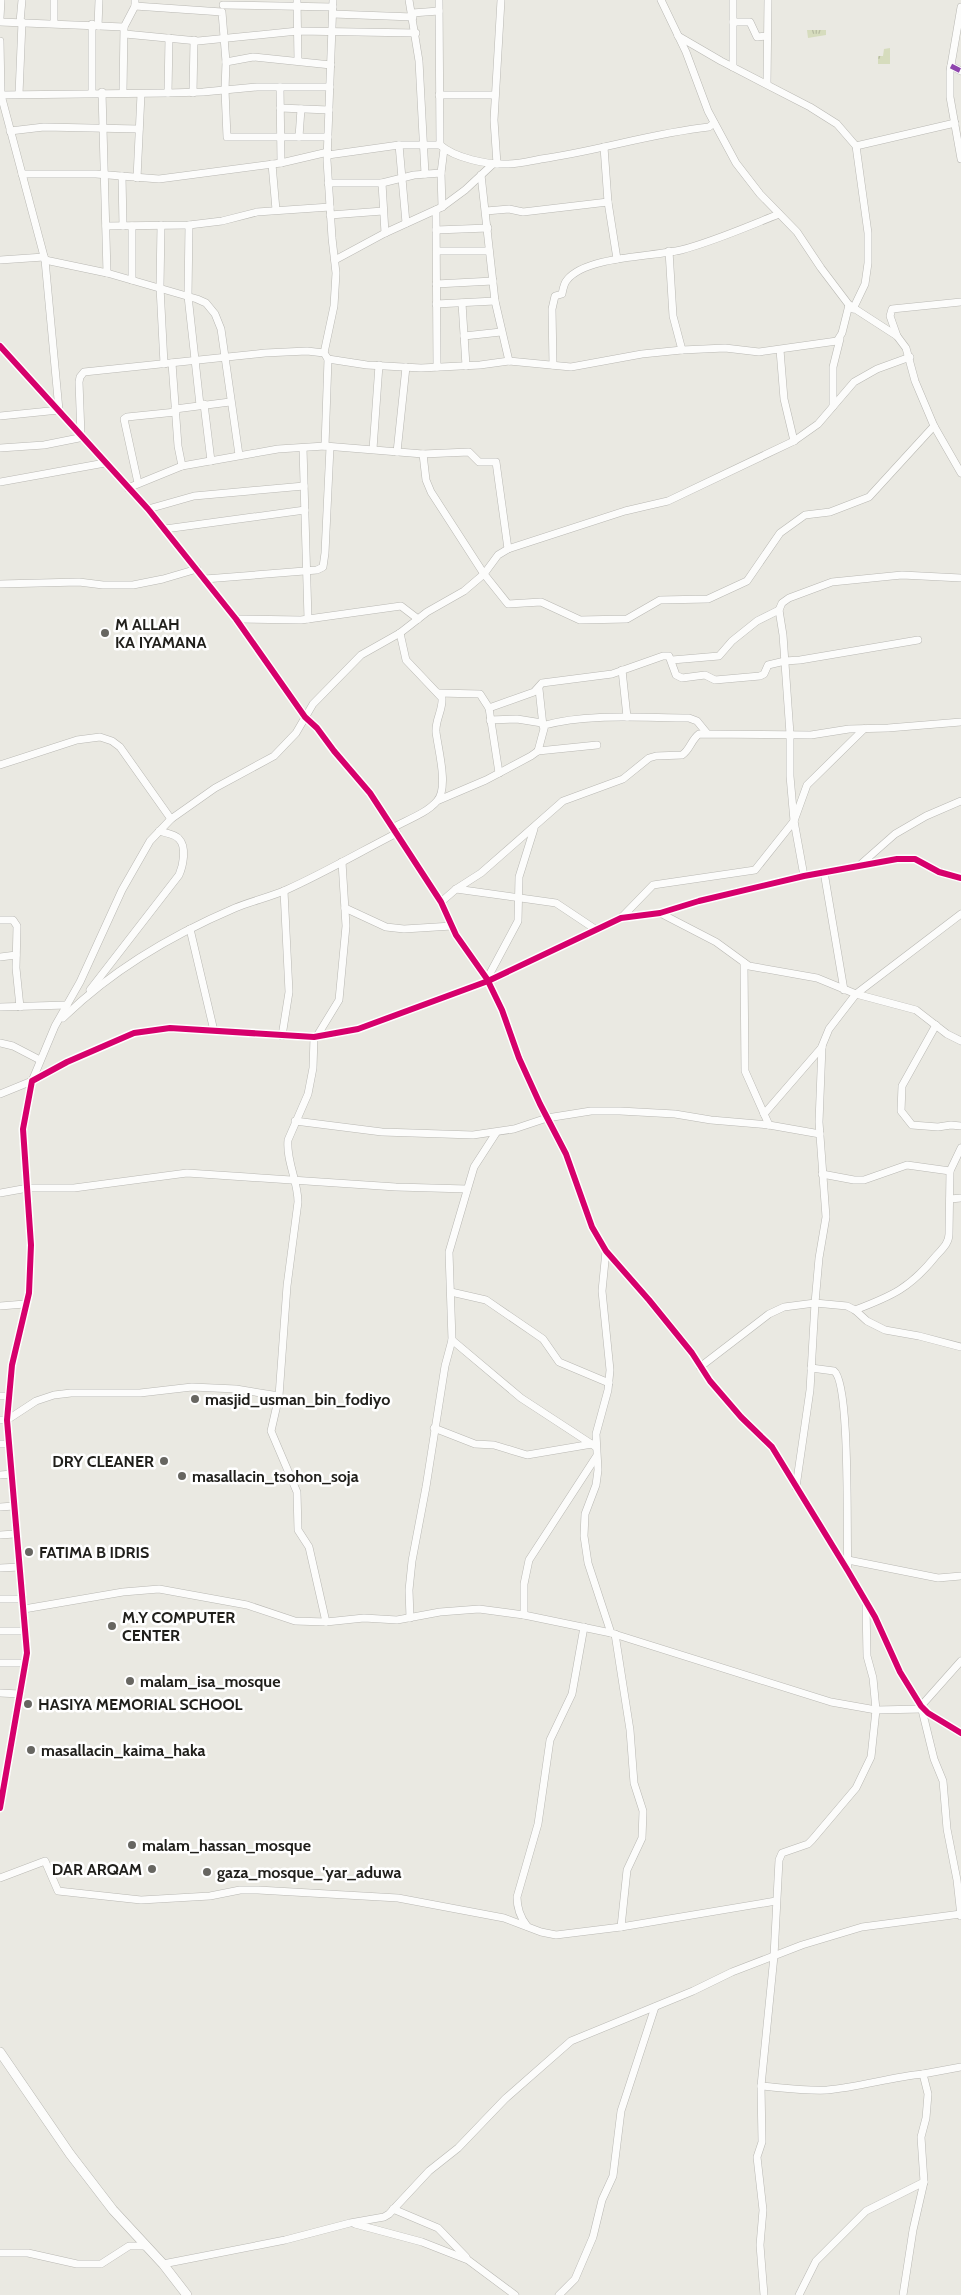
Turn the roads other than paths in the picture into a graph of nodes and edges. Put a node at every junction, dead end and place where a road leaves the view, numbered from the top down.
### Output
1 (1, 0) edge
2 (22, 0) edge
3 (54, 0) edge
4 (99, 0) edge
5 (410, 0) edge
6 (439, 0) edge
7 (501, 0) edge
8 (661, 0) edge
9 (733, 0) edge
10 (768, 0) edge
11 (135, 3) edge
12 (297, 3) edge
13 (222, 6) edge
14 (333, 7) edge
15 (961, 7) edge
16 (439, 11) junction
17 (412, 15) junction
18 (0, 20) edge
19 (21, 22) junction
20 (733, 22) junction
21 (54, 23) junction
22 (95, 25) junction
23 (124, 31) junction
24 (298, 31) junction
25 (333, 31) junction
26 (416, 33) junction
27 (678, 36) junction
28 (767, 36) junction
29 (169, 38) junction
30 (225, 38) junction
31 (194, 40) junction
32 (0, 41) edge
33 (226, 62) junction
34 (298, 62) junction
35 (331, 65) junction
36 (951, 66) junction
37 (733, 67) junction
38 (961, 71) edge
39 (0, 81) edge
40 (767, 84) junction
41 (280, 87) junction
42 (330, 87) junction
43 (225, 90) junction
44 (92, 92) junction
45 (102, 92) junction
46 (123, 92) junction
47 (168, 93) junction
48 (193, 93) junction
49 (1, 94) edge
50 (19, 94) junction
51 (141, 94) junction
52 (440, 95) junction
53 (495, 96) junction
54 (961, 104) edge
55 (952, 105) junction
56 (280, 108) junction
57 (301, 109) junction
58 (329, 110) junction
59 (714, 123) junction
60 (955, 123) junction
61 (102, 127) junction
62 (139, 129) junction
63 (10, 131) junction
64 (299, 137) junction
65 (328, 137) junction
66 (281, 138) junction
67 (422, 144) junction
68 (399, 145) junction
69 (856, 146) junction
70 (442, 147) junction
71 (604, 147) junction
72 (328, 153) junction
73 (961, 159) edge
74 (281, 163) junction
75 (272, 164) junction
76 (495, 164) junction
77 (441, 173) junction
78 (22, 174) junction
79 (425, 174) junction
80 (104, 175) junction
81 (482, 175) junction
82 (122, 176) junction
83 (137, 178) junction
84 (401, 179) junction
85 (328, 183) junction
86 (382, 183) junction
87 (608, 202) junction
88 (330, 206) junction
89 (439, 208) junction
90 (276, 210) junction
91 (383, 211) junction
92 (486, 211) junction
93 (779, 214) junction
94 (330, 215) junction
95 (406, 223) junction
96 (161, 225) junction
97 (189, 225) junction
98 (106, 226) junction
99 (123, 226) junction
100 (132, 226) junction
101 (488, 228) junction
102 (436, 230) junction
103 (385, 233) junction
104 (437, 251) junction
105 (489, 251) junction
106 (669, 252) junction
107 (44, 258) junction
108 (617, 259) junction
109 (0, 260) edge
110 (335, 260) junction
111 (106, 273) junction
112 (132, 280) junction
113 (493, 281) junction
114 (436, 284) junction
115 (160, 287) junction
116 (188, 296) junction
117 (495, 301) junction
118 (961, 302) edge
119 (462, 303) junction
120 (436, 304) junction
121 (851, 307) junction
122 (501, 332) junction
123 (464, 336) junction
124 (897, 336) junction
125 (840, 339) junction
126 (0, 346) edge
127 (682, 350) junction
128 (780, 350) junction
129 (3, 353) edge
130 (326, 356) junction
131 (225, 357) junction
132 (910, 357) junction
133 (196, 360) junction
134 (509, 361) junction
135 (168, 363) junction
136 (380, 365) junction
137 (553, 365) junction
138 (466, 366) junction
139 (406, 367) junction
140 (437, 367) junction
141 (230, 402) junction
142 (202, 405) junction
143 (833, 406) junction
144 (59, 410) junction
145 (175, 411) junction
146 (0, 416) edge
147 (934, 426) junction
148 (82, 435) junction
149 (794, 441) junction
150 (328, 446) junction
151 (0, 448) edge
152 (303, 448) junction
153 (373, 449) junction
154 (397, 452) junction
155 (423, 454) junction
156 (239, 455) junction
157 (211, 461) junction
158 (105, 463) junction
159 (182, 466) junction
160 (961, 473) edge
161 (0, 482) edge
162 (138, 483) junction
163 (304, 486) junction
164 (128, 488) junction
165 (148, 509) junction
166 (305, 510) junction
167 (165, 530) junction
168 (508, 549) junction
169 (196, 569) junction
170 (306, 571) junction
171 (484, 574) junction
172 (961, 578) edge
173 (205, 579) junction
174 (0, 584) edge
175 (780, 610) junction
176 (236, 619) junction
177 (308, 619) junction
178 (418, 619) junction
179 (400, 633) junction
180 (918, 640) dead end
181 (672, 660) junction
182 (785, 661) junction
183 (622, 670) junction
184 (539, 689) junction
185 (438, 693) junction
186 (489, 708) junction
187 (306, 717) junction
188 (627, 717) junction
189 (490, 720) junction
190 (961, 722) edge
191 (543, 726) junction
192 (864, 729) junction
193 (706, 732) junction
194 (790, 734) junction
195 (597, 744) dead end
196 (538, 751) junction
197 (0, 765) edge
198 (499, 773) junction
199 (439, 800) junction
200 (961, 801) edge
201 (171, 819) junction
202 (794, 821) junction
203 (534, 828) junction
204 (396, 830) junction
205 (160, 831) junction
206 (342, 862) junction
207 (860, 864) junction
208 (824, 872) junction
209 (804, 876) junction
210 (961, 878) edge
211 (456, 889) junction
212 (284, 891) junction
213 (519, 898) junction
214 (441, 902) junction
215 (345, 908) junction
216 (660, 913) junction
217 (961, 914) edge
218 (621, 918) junction
219 (0, 920) edge
220 (452, 926) junction
221 (190, 929) junction
222 (595, 929) junction
223 (16, 955) junction
224 (0, 957) edge
225 (744, 963) junction
226 (488, 980) junction
227 (844, 990) junction
228 (856, 994) junction
229 (85, 996) junction
230 (67, 1006) junction
231 (0, 1007) edge
232 (20, 1007) junction
233 (936, 1025) junction
234 (55, 1026) junction
235 (214, 1031) junction
236 (282, 1036) junction
237 (316, 1036) junction
238 (961, 1040) edge
239 (0, 1043) edge
240 (822, 1046) junction
241 (40, 1060) junction
242 (32, 1081) junction
243 (0, 1094) edge
244 (764, 1114) junction
245 (547, 1118) junction
246 (295, 1120) junction
247 (769, 1125) junction
248 (961, 1126) edge
249 (496, 1133) junction
250 (820, 1134) junction
251 (961, 1148) edge
252 (950, 1171) junction
253 (822, 1174) junction
254 (294, 1180) junction
255 (28, 1188) junction
256 (467, 1189) junction
257 (0, 1193) edge
258 (961, 1198) edge
259 (950, 1199) junction
260 (606, 1251) junction
261 (451, 1292) junction
262 (815, 1303) junction
263 (25, 1304) junction
264 (0, 1306) edge
265 (855, 1310) junction
266 (452, 1340) junction
267 (961, 1347) edge
268 (700, 1367) junction
269 (811, 1368) junction
270 (609, 1383) junction
271 (0, 1396) edge
272 (9, 1396) junction
273 (279, 1396) junction
274 (4, 1420) edge
275 (434, 1428) junction
276 (0, 1444) edge
277 (10, 1444) junction
278 (594, 1445) junction
279 (596, 1457) junction
280 (12, 1474) junction
281 (0, 1475) edge
282 (796, 1487) junction
283 (0, 1506) edge
284 (14, 1506) junction
285 (15, 1534) junction
286 (0, 1535) edge
287 (848, 1560) junction
288 (20, 1567) junction
289 (0, 1568) edge
290 (848, 1571) junction
291 (961, 1576) edge
292 (23, 1598) junction
293 (0, 1599) edge
294 (866, 1602) junction
295 (24, 1609) junction
296 (524, 1615) junction
297 (410, 1618) junction
298 (326, 1622) junction
299 (584, 1627) junction
300 (0, 1631) edge
301 (26, 1631) junction
302 (613, 1634) junction
303 (961, 1661) edge
304 (0, 1663) edge
305 (26, 1663) junction
306 (0, 1693) edge
307 (20, 1694) junction
308 (922, 1707) junction
309 (876, 1710) junction
310 (961, 1733) edge
311 (0, 1805) edge
312 (0, 1878) edge
313 (776, 1901) junction
314 (961, 1914) edge
315 (527, 1927) junction
316 (621, 1927) junction
317 (774, 1956) junction
318 (655, 2007) junction
319 (0, 2052) edge
320 (961, 2067) edge
321 (923, 2074) junction
322 (761, 2086) junction
323 (924, 2182) junction
324 (393, 2209) junction
325 (350, 2223) junction
326 (146, 2246) junction
327 (0, 2253) edge
328 (468, 2260) junction
329 (163, 2264) junction
330 (187, 2295) edge
331 (515, 2295) edge
332 (559, 2295) edge
333 (764, 2295) edge
334 (799, 2295) edge
335 (903, 2295) edge

1 - 18 street
2 - 19 street
3 - 21 street
4 - 22 street
5 - 17 street
6 - 16 street
7 - 53 street
8 - 27 street
9 - 20 street
10 - 28 street
11 - 13 street
11 - 23 street
12 - 13 street
12 - 14 street
12 - 24 street
13 - 30 street
14 - 17 street
14 - 25 street
15 - 36 street
16 - 17 street
16 - 52 street
17 - 26 street
18 - 19 street
19 - 21 street
19 - 50 street
20 - 28 street
20 - 37 street
21 - 22 street
22 - 23 street
22 - 44 street
23 - 29 street
23 - 46 street
24 - 25 street
24 - 30 street
24 - 34 street
25 - 26 street
25 - 35 street
26 - 67 street
27 - 37 street
27 - 59 street
28 - 40 street
29 - 31 street
29 - 47 street
30 - 31 street
30 - 33 street
31 - 48 street
32 - 39 street
33 - 34 street
33 - 43 street
34 - 35 street
35 - 42 street
36 - 38 street
36 - 55 street
37 - 40 street
39 - 49 street
40 - 69 street
41 - 42 street
41 - 43 street
41 - 56 street
42 - 58 street
43 - 48 street
43 - 66 street
44 - 45 street
44 - 50 street
45 - 46 street
45 - 61 street
46 - 51 street
47 - 48 street
47 - 51 street
49 - 50 street
49 - 63 street
51 - 62 street
52 - 53 street
52 - 70 street
53 - 76 street
54 - 55 street
55 - 60 street
56 - 57 street
56 - 66 street
57 - 58 street
57 - 64 street
58 - 65 street
59 - 71 street
59 - 93 street
60 - 69 street
60 - 73 street
61 - 62 street
61 - 63 street
61 - 80 street
62 - 83 street
63 - 78 street
64 - 65 street
64 - 66 street
65 - 72 street
66 - 74 street
67 - 68 street
67 - 70 street
67 - 79 street
68 - 72 street
68 - 84 street
69 - 121 street
70 - 76 street
70 - 77 street
71 - 76 street
71 - 87 street
72 - 74 street
72 - 85 street
74 - 75 street
75 - 83 street
75 - 90 street
76 - 81 street
77 - 79 street
77 - 89 street
78 - 80 street
78 - 107 street
79 - 84 street
80 - 82 street
80 - 98 street
81 - 89 street
81 - 92 street
82 - 83 street
82 - 99 street
84 - 86 street
84 - 95 street
85 - 86 street
85 - 88 street
86 - 91 street
87 - 92 street
87 - 108 street
88 - 90 street
88 - 94 street
89 - 95 street
89 - 102 street
90 - 97 street
91 - 94 street
91 - 103 street
92 - 101 street
93 - 106 street
93 - 121 street
94 - 110 street
95 - 103 street
96 - 97 street
96 - 100 street
96 - 115 street
97 - 116 street
98 - 99 street
98 - 111 street
99 - 100 street
100 - 112 street
101 - 102 street
101 - 105 street
102 - 104 street
103 - 110 street
104 - 105 street
104 - 114 street
105 - 113 street
106 - 108 street
106 - 127 street
107 - 109 street
107 - 111 street
107 - 144 street
108 - 137 street
110 - 130 street
111 - 112 street
112 - 115 street
113 - 114 street
113 - 117 street
114 - 120 street
115 - 116 street
115 - 135 street
116 - 131 street
116 - 133 street
117 - 119 street
117 - 122 street
118 - 124 street
119 - 120 street
119 - 123 street
120 - 140 street
121 - 124 street
121 - 125 street
122 - 123 street
122 - 134 street
123 - 138 street
124 - 132 street
125 - 128 street
125 - 143 street
126 - 129 street
127 - 128 street
127 - 137 street
128 - 149 street
129 - 144 street
130 - 131 street
130 - 136 street
130 - 150 street
131 - 133 street
131 - 141 street
132 - 143 street
132 - 147 street
133 - 135 street
133 - 142 street
134 - 137 street
134 - 138 street
135 - 145 street
135 - 148 street
136 - 139 street
136 - 153 street
138 - 140 street
139 - 140 street
139 - 154 street
141 - 142 street
141 - 156 street
142 - 145 street
142 - 157 street
143 - 149 street
144 - 146 street
144 - 148 street
145 - 159 street
145 - 162 street
147 - 160 street
147 - 171 street
148 - 151 street
148 - 158 street
149 - 168 street
150 - 152 street
150 - 153 street
150 - 170 street
152 - 156 street
152 - 163 street
153 - 154 street
154 - 155 street
155 - 168 street
155 - 171 street
156 - 157 street
157 - 159 street
158 - 161 street
158 - 164 street
159 - 162 street
162 - 164 street
163 - 165 street
163 - 166 street
164 - 165 street
165 - 167 street
166 - 167 street
166 - 170 street
167 - 169 street
168 - 171 street
169 - 173 street
169 - 174 street
170 - 173 street
170 - 177 street
171 - 178 street
172 - 175 street
173 - 176 street
175 - 181 street
175 - 182 street
176 - 177 street
176 - 187 street
177 - 178 street
178 - 179 street
179 - 185 street
179 - 187 street
180 - 182 street
181 - 182 street
181 - 183 street
182 - 194 street
183 - 184 street
183 - 188 street
184 - 186 street
184 - 191 street
185 - 186 street
185 - 199 street
186 - 189 street
187 - 201 street
187 - 204 street
188 - 191 street
188 - 193 street
189 - 191 street
189 - 198 street
190 - 192 street
191 - 196 street
192 - 194 street
192 - 202 street
193 - 194 street
193 - 203 street
194 - 202 street
195 - 196 street
196 - 198 street
197 - 201 street
198 - 199 street
199 - 204 street
200 - 207 street
201 - 205 street
202 - 209 street
202 - 218 street
203 - 211 street
203 - 213 street
204 - 206 street
204 - 214 street
205 - 229 street
205 - 230 street
206 - 212 street
206 - 215 street
207 - 208 street
207 - 210 street
208 - 209 street
208 - 227 street
209 - 216 street
211 - 213 street
211 - 214 street
212 - 221 street
212 - 236 street
213 - 222 street
213 - 226 street
214 - 220 street
215 - 220 street
215 - 237 street
216 - 218 street
216 - 225 street
217 - 228 street
218 - 222 street
219 - 223 street
220 - 226 street
221 - 229 street
221 - 235 street
222 - 226 street
223 - 224 street
223 - 232 street
225 - 227 street
225 - 244 street
226 - 237 street
226 - 245 street
227 - 228 street
228 - 233 street
228 - 240 street
229 - 234 street
230 - 232 street
230 - 234 street
231 - 232 street
233 - 238 street
233 - 248 street
234 - 241 street
235 - 236 street
235 - 242 street
236 - 237 street
237 - 246 street
239 - 241 street
240 - 244 street
240 - 250 street
241 - 242 street
242 - 243 street
242 - 255 street
244 - 247 street
245 - 247 street
245 - 249 street
245 - 260 street
246 - 249 street
246 - 254 street
247 - 250 street
249 - 256 street
250 - 253 street
251 - 252 street
252 - 253 street
252 - 259 street
253 - 262 street
254 - 255 street
254 - 256 street
254 - 273 street
255 - 257 street
255 - 263 street
256 - 261 street
258 - 259 street
259 - 265 street
260 - 268 street
260 - 270 street
261 - 266 street
261 - 270 street
262 - 265 street
262 - 268 street
262 - 269 street
263 - 264 street
263 - 272 street
265 - 267 street
266 - 275 street
266 - 278 street
268 - 282 street
269 - 282 street
269 - 287 street
270 - 278 street
271 - 272 street
272 - 274 street
273 - 274 street
273 - 298 street
274 - 277 street
275 - 278 street
275 - 297 street
276 - 277 street
277 - 280 street
278 - 279 street
279 - 296 street
279 - 302 street
280 - 281 street
280 - 284 street
282 - 290 street
283 - 284 street
284 - 285 street
285 - 286 street
285 - 288 street
287 - 290 street
287 - 291 street
288 - 289 street
288 - 292 street
290 - 294 street
292 - 293 street
292 - 295 street
294 - 308 street
294 - 309 street
295 - 298 street
295 - 301 street
296 - 297 street
296 - 299 street
297 - 298 street
299 - 302 street
299 - 315 street
300 - 301 street
301 - 305 street
302 - 309 street
302 - 316 street
303 - 308 street
304 - 305 street
305 - 307 street
306 - 307 street
307 - 311 street
308 - 309 street
308 - 310 street
308 - 314 street
309 - 313 street
312 - 315 street
313 - 316 street
313 - 317 street
314 - 317 street
315 - 316 street
317 - 318 street
317 - 322 street
318 - 324 street
318 - 332 street
319 - 326 street
320 - 321 street
321 - 322 street
321 - 323 street
322 - 333 street
323 - 334 street
323 - 335 street
324 - 325 street
324 - 328 street
325 - 328 street
325 - 329 street
326 - 327 street
326 - 329 street
328 - 331 street
329 - 330 street

